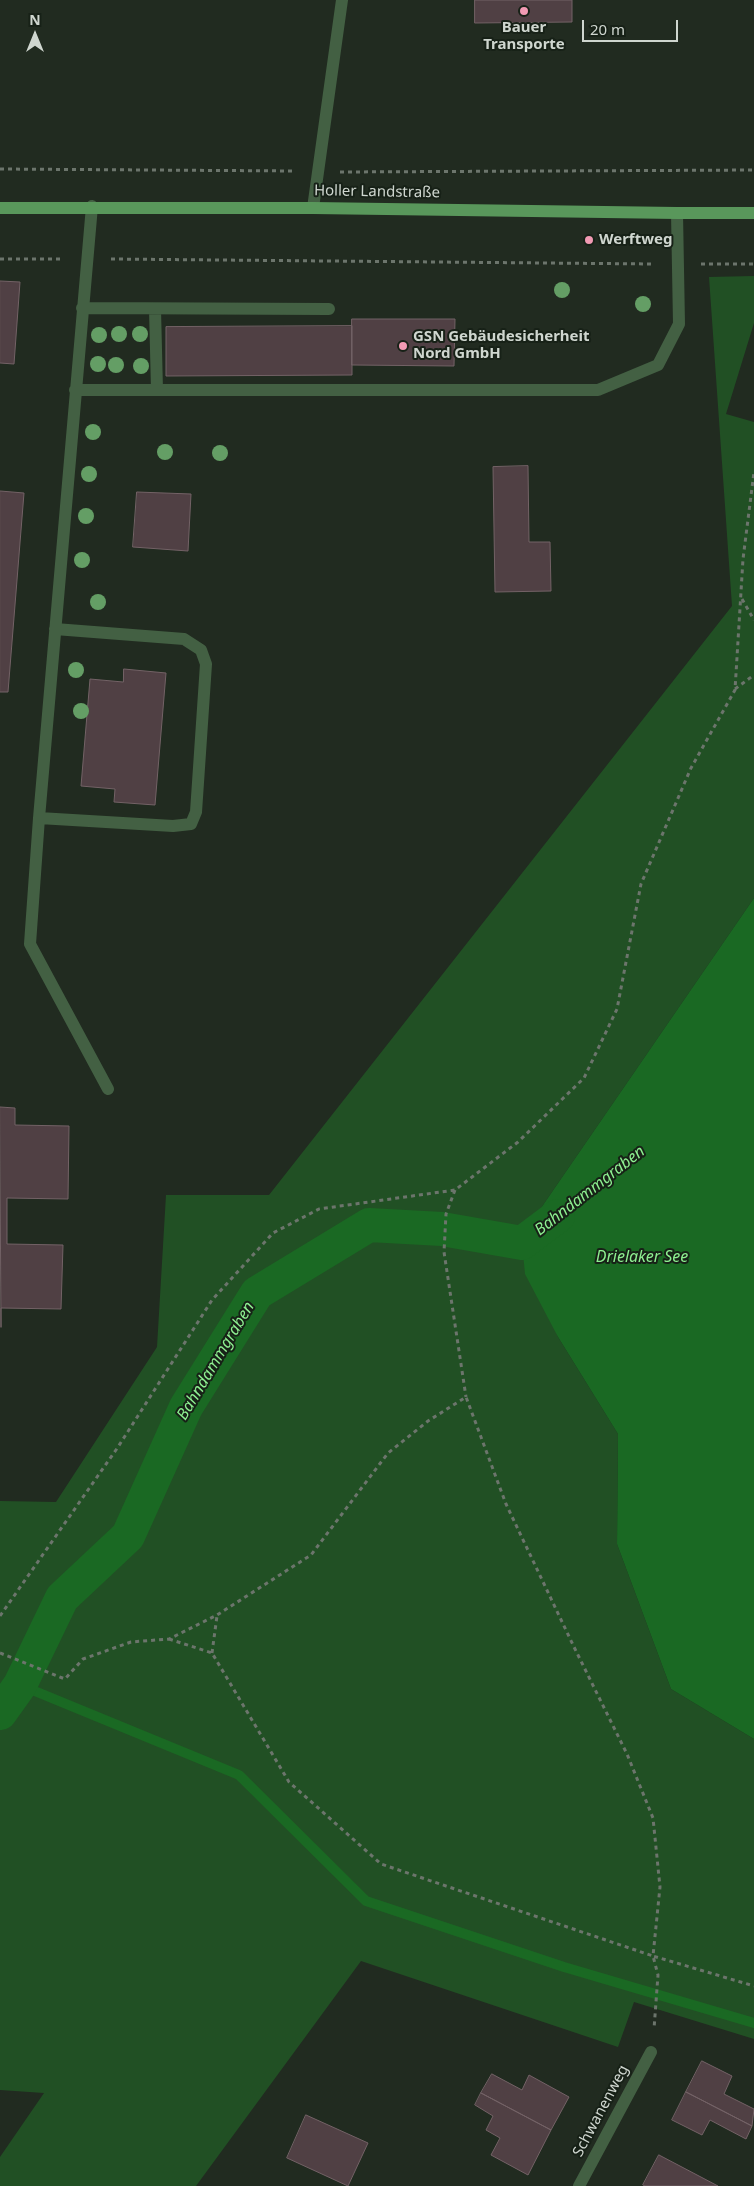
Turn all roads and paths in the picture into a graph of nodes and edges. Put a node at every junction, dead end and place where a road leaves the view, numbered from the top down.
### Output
1 (342, 0) edge
2 (0, 169) edge
3 (754, 170) edge
4 (316, 172) junction
5 (92, 206) junction
6 (0, 208) edge
7 (313, 208) junction
8 (754, 212) edge
9 (676, 214) junction
10 (86, 259) junction
11 (0, 260) edge
12 (677, 264) junction
13 (754, 264) edge
14 (82, 308) junction
15 (155, 308) junction
16 (329, 308) dead end
17 (75, 390) junction
18 (157, 390) junction
19 (754, 472) edge
20 (742, 598) junction
21 (754, 620) edge
22 (55, 629) junction
23 (754, 675) edge
24 (735, 690) junction
25 (39, 818) junction
26 (108, 1089) dead end
27 (455, 1190) junction
28 (466, 1397) junction
29 (217, 1615) junction
30 (0, 1616) edge
31 (169, 1639) junction
32 (0, 1652) edge
33 (212, 1653) junction
34 (653, 1956) junction
35 (754, 1986) edge
36 (655, 2018) dead end
37 (651, 2052) dead end
38 (579, 2186) edge

1 - 4 street
2 - 4 path
3 - 4 path
4 - 7 street
5 - 6 main road, Holler Landstraße
5 - 7 main road, Holler Landstraße
5 - 10 street
7 - 9 main road, Holler Landstraße
8 - 9 main road, Holler Landstraße
9 - 12 street
10 - 11 path
10 - 12 path
10 - 14 street
12 - 13 path
12 - 18 street
14 - 15 street
14 - 17 street
15 - 16 street
15 - 18 street
17 - 18 street
17 - 22 street
19 - 20 path
20 - 21 path
20 - 24 path
22 - 25 street
22 - 25 street
23 - 24 path
24 - 27 path
25 - 26 street
27 - 28 path
27 - 30 path
28 - 29 path
28 - 34 path
29 - 31 path
29 - 33 path
31 - 32 path
31 - 33 path
33 - 34 path
34 - 35 path
34 - 36 path
37 - 38 street, Schwanenweg

